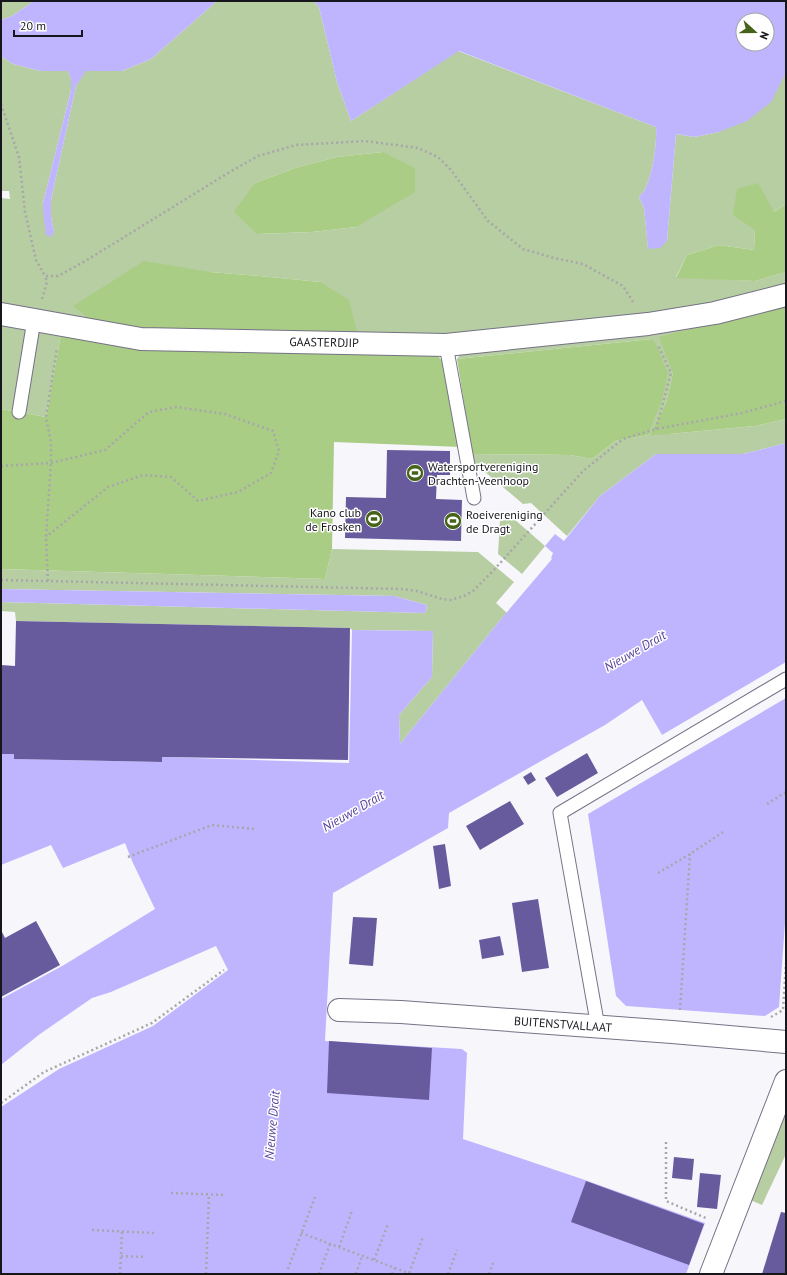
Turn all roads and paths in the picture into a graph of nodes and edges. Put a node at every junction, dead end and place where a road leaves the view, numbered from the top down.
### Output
1 (1, 104) edge
2 (786, 295) edge
3 (1, 314) edge
4 (34, 320) junction
5 (61, 324) junction
6 (648, 324) junction
7 (446, 345) junction
8 (786, 401) edge
9 (19, 412) dead end
10 (656, 429) junction
11 (51, 463) junction
12 (1, 466) edge
13 (474, 498) dead end
14 (46, 538) junction
15 (1, 580) edge
16 (48, 582) junction
17 (786, 679) edge
18 (786, 792) edge
19 (766, 804) dead end
20 (254, 829) dead end
21 (723, 832) dead end
22 (690, 854) junction
23 (128, 857) dead end
24 (658, 873) dead end
25 (786, 963) edge
26 (224, 970) dead end
27 (339, 1010) dead end
28 (680, 1012) dead end
29 (765, 1020) dead end
30 (598, 1027) junction
31 (786, 1042) edge
32 (786, 1081) edge
33 (1, 1103) edge
34 (666, 1142) dead end
35 (171, 1193) dead end
36 (209, 1194) junction
37 (226, 1195) dead end
38 (315, 1197) dead end
39 (352, 1211) dead end
40 (388, 1224) dead end
41 (708, 1226) dead end
42 (92, 1230) dead end
43 (122, 1232) junction
44 (154, 1233) dead end
45 (301, 1233) junction
46 (423, 1237) dead end
47 (330, 1244) junction
48 (338, 1247) junction
49 (458, 1250) dead end
50 (121, 1256) junction
51 (362, 1256) junction
52 (145, 1257) dead end
53 (374, 1260) junction
54 (493, 1263) dead end
55 (394, 1268) junction
56 (288, 1269) dead end
57 (120, 1274) edge
58 (206, 1274) edge
59 (319, 1274) edge
60 (356, 1274) edge
61 (392, 1274) edge
62 (410, 1274) edge
63 (448, 1274) edge
64 (489, 1274) edge
65 (711, 1274) edge

1 - 6 path
2 - 6 street, GAASTERDJIP
3 - 4 street, GAASTERDJIP
4 - 5 street, GAASTERDJIP
4 - 9 lane
5 - 7 street, GAASTERDJIP
5 - 11 path
6 - 7 street, GAASTERDJIP
6 - 10 path
7 - 13 lane
8 - 10 path
10 - 16 path
11 - 12 path
11 - 14 path
11 - 14 path
14 - 16 path
15 - 16 path
17 - 30 lane
18 - 19 path
20 - 23 path
21 - 22 path
22 - 24 path
22 - 28 path
25 - 29 path
26 - 33 path
27 - 30 street, BUITENSTVALLAAT
30 - 31 street, BUITENSTVALLAAT
32 - 65 street
34 - 41 path
35 - 36 path
36 - 37 path
36 - 58 path
38 - 45 path
39 - 48 path
40 - 53 path
42 - 43 path
43 - 44 path
43 - 50 path
45 - 47 path
45 - 56 path
46 - 62 path
47 - 48 path
47 - 59 path
48 - 51 path
49 - 63 path
50 - 52 path
50 - 57 path
51 - 53 path
51 - 60 path
53 - 55 path
54 - 64 path
55 - 61 path
55 - 62 path

